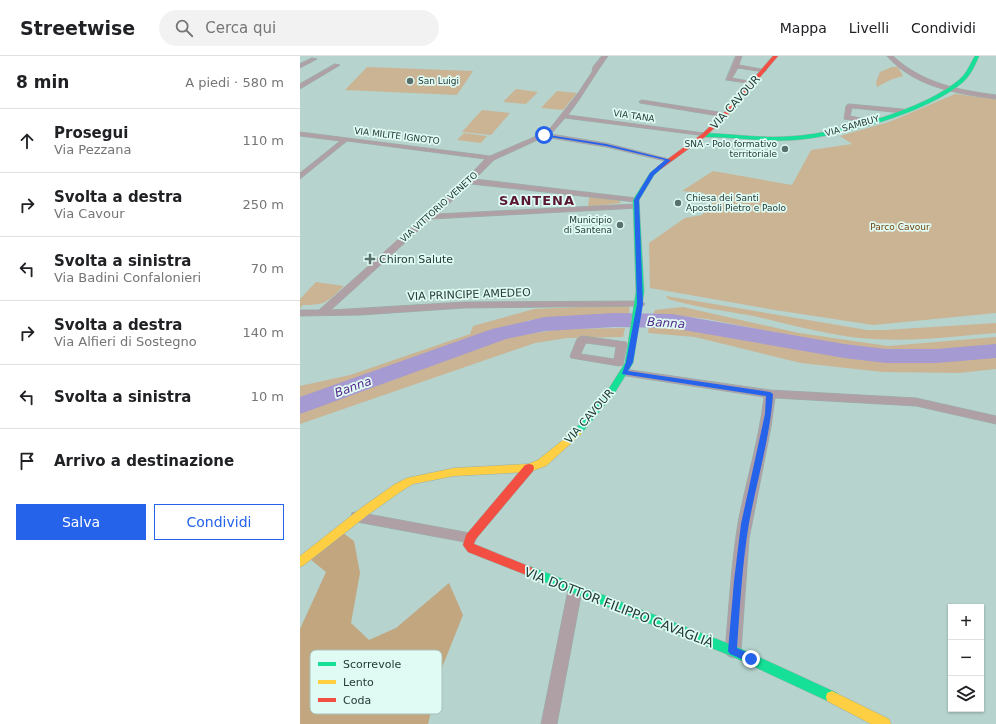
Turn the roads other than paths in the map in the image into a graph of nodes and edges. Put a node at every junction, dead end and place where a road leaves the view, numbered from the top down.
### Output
1 (605, 56) edge
2 (738, 56) edge
3 (776, 56) edge
4 (890, 56) edge
5 (978, 56) edge
6 (314, 59) dead end
7 (336, 65) dead end
8 (300, 66) edge
9 (736, 66) junction
10 (764, 70) junction
11 (752, 82) junction
12 (300, 87) edge
13 (950, 89) junction
14 (996, 97) edge
15 (642, 102) dead end
16 (903, 111) junction
17 (725, 115) junction
18 (562, 116) junction
19 (869, 121) junction
20 (300, 134) edge
21 (544, 135) junction
22 (704, 135) junction
23 (346, 139) junction
24 (491, 158) junction
25 (669, 160) junction
26 (300, 177) edge
27 (469, 182) junction
28 (636, 203) junction
29 (429, 217) junction
30 (639, 305) junction
31 (300, 313) edge
32 (321, 313) junction
33 (624, 373) junction
34 (770, 394) junction
35 (996, 420) edge
36 (529, 468) junction
37 (357, 517) junction
38 (470, 538) junction
39 (300, 562) edge
40 (575, 590) junction
41 (733, 651) junction
42 (549, 724) edge
43 (884, 724) edge

1 - 18 street, VIA VITTORIO VENETO
2 - 9 street
3 - 10 street, VIA CAVOUR
4 - 13 street
5 - 13 street, VIA SAMBUY
6 - 8 street
7 - 12 street
9 - 10 street
9 - 11 street
10 - 11 street, VIA CAVOUR
11 - 17 street, VIA CAVOUR
13 - 14 street
13 - 16 street, VIA SAMBUY
15 - 17 street
16 - 19 street, VIA SAMBUY
16 - 19 street
17 - 22 street, VIA CAVOUR
18 - 21 street, VIA VITTORIO VENETO
18 - 22 street, VIA TANA
19 - 22 street, VIA SAMBUY
20 - 23 street, VIA MILITE IGNOTO
21 - 24 street, VIA VITTORIO VENETO
21 - 25 street
22 - 25 street, VIA CAVOUR
23 - 24 street, VIA MILITE IGNOTO
23 - 26 street
24 - 27 street, VIA VITTORIO VENETO
25 - 28 street, VIA CAVOUR
27 - 28 street
27 - 29 street, VIA VITTORIO VENETO
28 - 29 street
28 - 30 street, VIA CAVOUR
29 - 32 street, VIA VITTORIO VENETO
30 - 32 street, VIA PRINCIPE AMEDEO
30 - 33 street, VIA CAVOUR
31 - 32 street, VIA PRINCIPE AMEDEO
33 - 34 street
33 - 36 street, VIA CAVOUR
34 - 35 street
34 - 41 street
36 - 37 street, VIA CAVOUR
36 - 38 street
37 - 38 street
37 - 39 street, VIA CAVOUR
38 - 40 street, VIA DOTTOR FILIPPO CAVAGLIÀ
40 - 41 street, VIA DOTTOR FILIPPO CAVAGLIÀ
40 - 42 street
41 - 43 street, VIA DOTTOR FILIPPO CAVAGLIÀ

